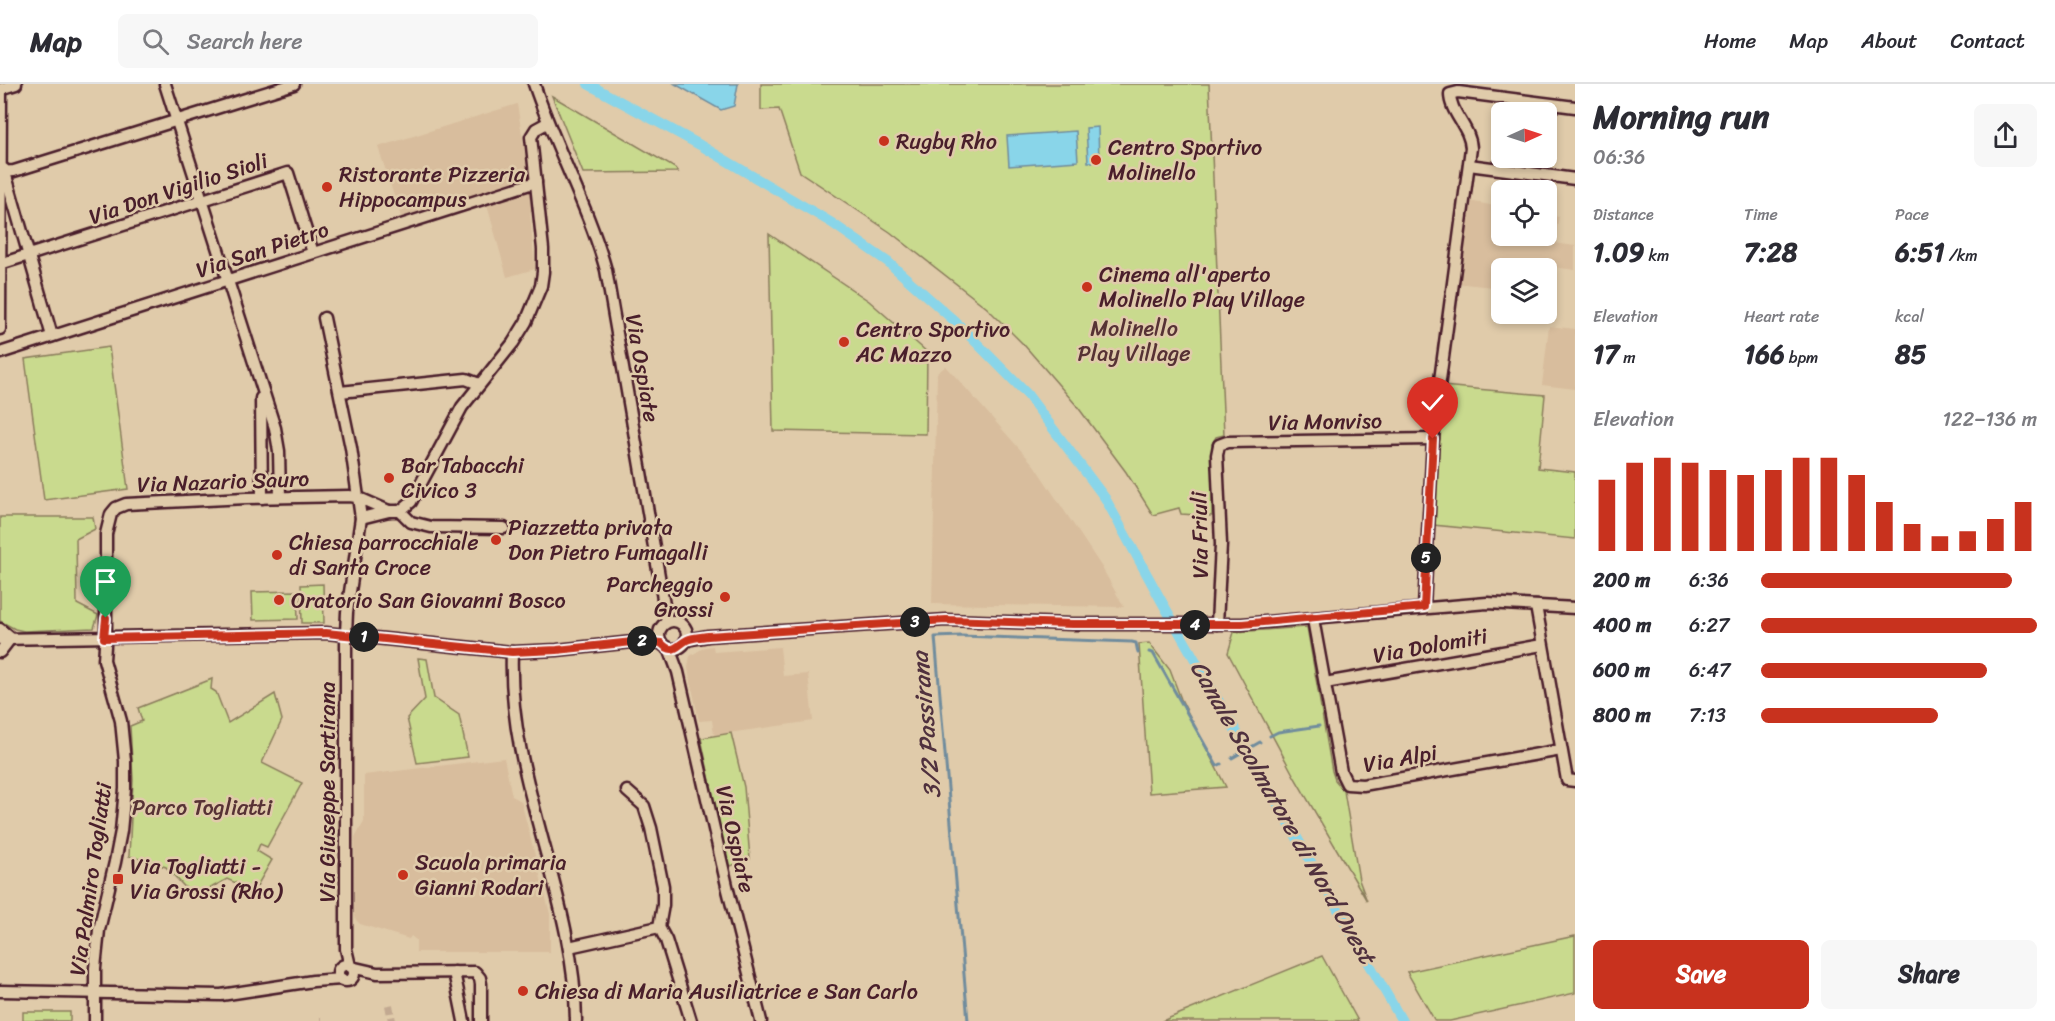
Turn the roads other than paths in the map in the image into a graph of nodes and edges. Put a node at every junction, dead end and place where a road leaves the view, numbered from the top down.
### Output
1 (16, 84) edge
2 (165, 84) edge
3 (294, 84) edge
4 (534, 84) edge
5 (0, 89) edge
6 (1575, 108) edge
7 (176, 120) junction
8 (549, 126) junction
9 (1, 157) edge
10 (1469, 165) junction
11 (3, 172) edge
12 (1575, 179) edge
13 (536, 182) junction
14 (202, 201) junction
15 (313, 253) junction
16 (29, 256) junction
17 (0, 264) edge
18 (228, 280) junction
19 (324, 318) dead end
20 (0, 329) edge
21 (52, 336) junction
22 (0, 353) edge
23 (479, 384) junction
24 (261, 386) junction
25 (340, 392) junction
26 (1433, 439) junction
27 (278, 440) junction
28 (261, 442) junction
29 (1219, 445) joint
30 (280, 497) junction
31 (357, 497) junction
32 (262, 498) junction
33 (395, 511) junction
34 (361, 518) junction
35 (504, 528) dead end
36 (1536, 606) junction
37 (1424, 607) junction
38 (1575, 608) edge
39 (1313, 619) junction
40 (667, 622) junction
41 (1217, 624) junction
42 (0, 629) edge
43 (346, 634) junction
44 (686, 636) junction
45 (104, 638) junction
46 (7, 639) edge
47 (666, 643) junction
48 (1542, 645) junction
49 (0, 652) edge
50 (512, 652) junction
51 (1325, 683) junction
52 (1561, 750) junction
53 (1571, 781) edge
54 (627, 791) dead end
55 (659, 927) junction
56 (569, 947) junction
57 (346, 971) junction
58 (454, 972) junction
59 (0, 991) edge
60 (94, 992) junction
61 (95, 1021) edge
62 (464, 1021) edge
63 (481, 1021) edge
64 (576, 1021) edge
65 (691, 1021) edge
66 (761, 1021) edge

1 - 5 street
2 - 7 street
3 - 7 street
4 - 8 street, Via Ospiate
5 - 9 street
6 - 10 street
7 - 11 street
7 - 14 street
8 - 13 street
8 - 40 street, Via Ospiate
9 - 11 street
10 - 12 street
10 - 26 street
11 - 16 street
11 - 17 street
13 - 15 street, Via San Pietro
13 - 23 street
14 - 15 street, Via Don Vigilio Sioli
14 - 16 street, Via Don Vigilio Sioli
14 - 18 street
15 - 18 street, Via San Pietro
16 - 17 street, Via Don Vigilio Sioli
16 - 21 street
17 - 20 street
18 - 21 street, Via San Pietro
18 - 24 street
19 - 25 street, Via Giuseppe Sartirana
21 - 22 street, Via San Pietro
23 - 25 street
23 - 33 street
24 - 27 street
24 - 28 street
25 - 31 street, Via Giuseppe Sartirana
26 - 29 street, Via Monviso
26 - 37 street
27 - 28 street
27 - 30 street
28 - 32 street
29 - 41 street, Via Friuli
30 - 31 street, Via Nazario Sauro
30 - 32 street, Via Nazario Sauro
31 - 33 street
31 - 34 street, Via Giuseppe Sartirana
32 - 45 street, Via Nazario Sauro
33 - 34 street
33 - 35 street
34 - 43 street, Via Giuseppe Sartirana
36 - 37 street
36 - 38 street
36 - 48 street
37 - 39 street
39 - 41 street
39 - 51 street
40 - 44 street
40 - 47 street
41 - 44 street
42 - 46 street
43 - 45 street
43 - 50 street
43 - 57 street, Via Giuseppe Sartirana
44 - 47 street
45 - 46 street
45 - 60 street, Via Palmiro Togliatti
46 - 49 street
47 - 50 street
47 - 66 street, Via Ospiate
48 - 51 street, Via Dolomiti
48 - 52 street
50 - 56 street
51 - 52 street, Via Alpi
52 - 53 street
54 - 55 street
55 - 56 street
55 - 65 street
56 - 64 street
57 - 58 street
57 - 60 street
58 - 62 street
58 - 63 street
59 - 60 street
60 - 61 street, Via Palmiro Togliatti

